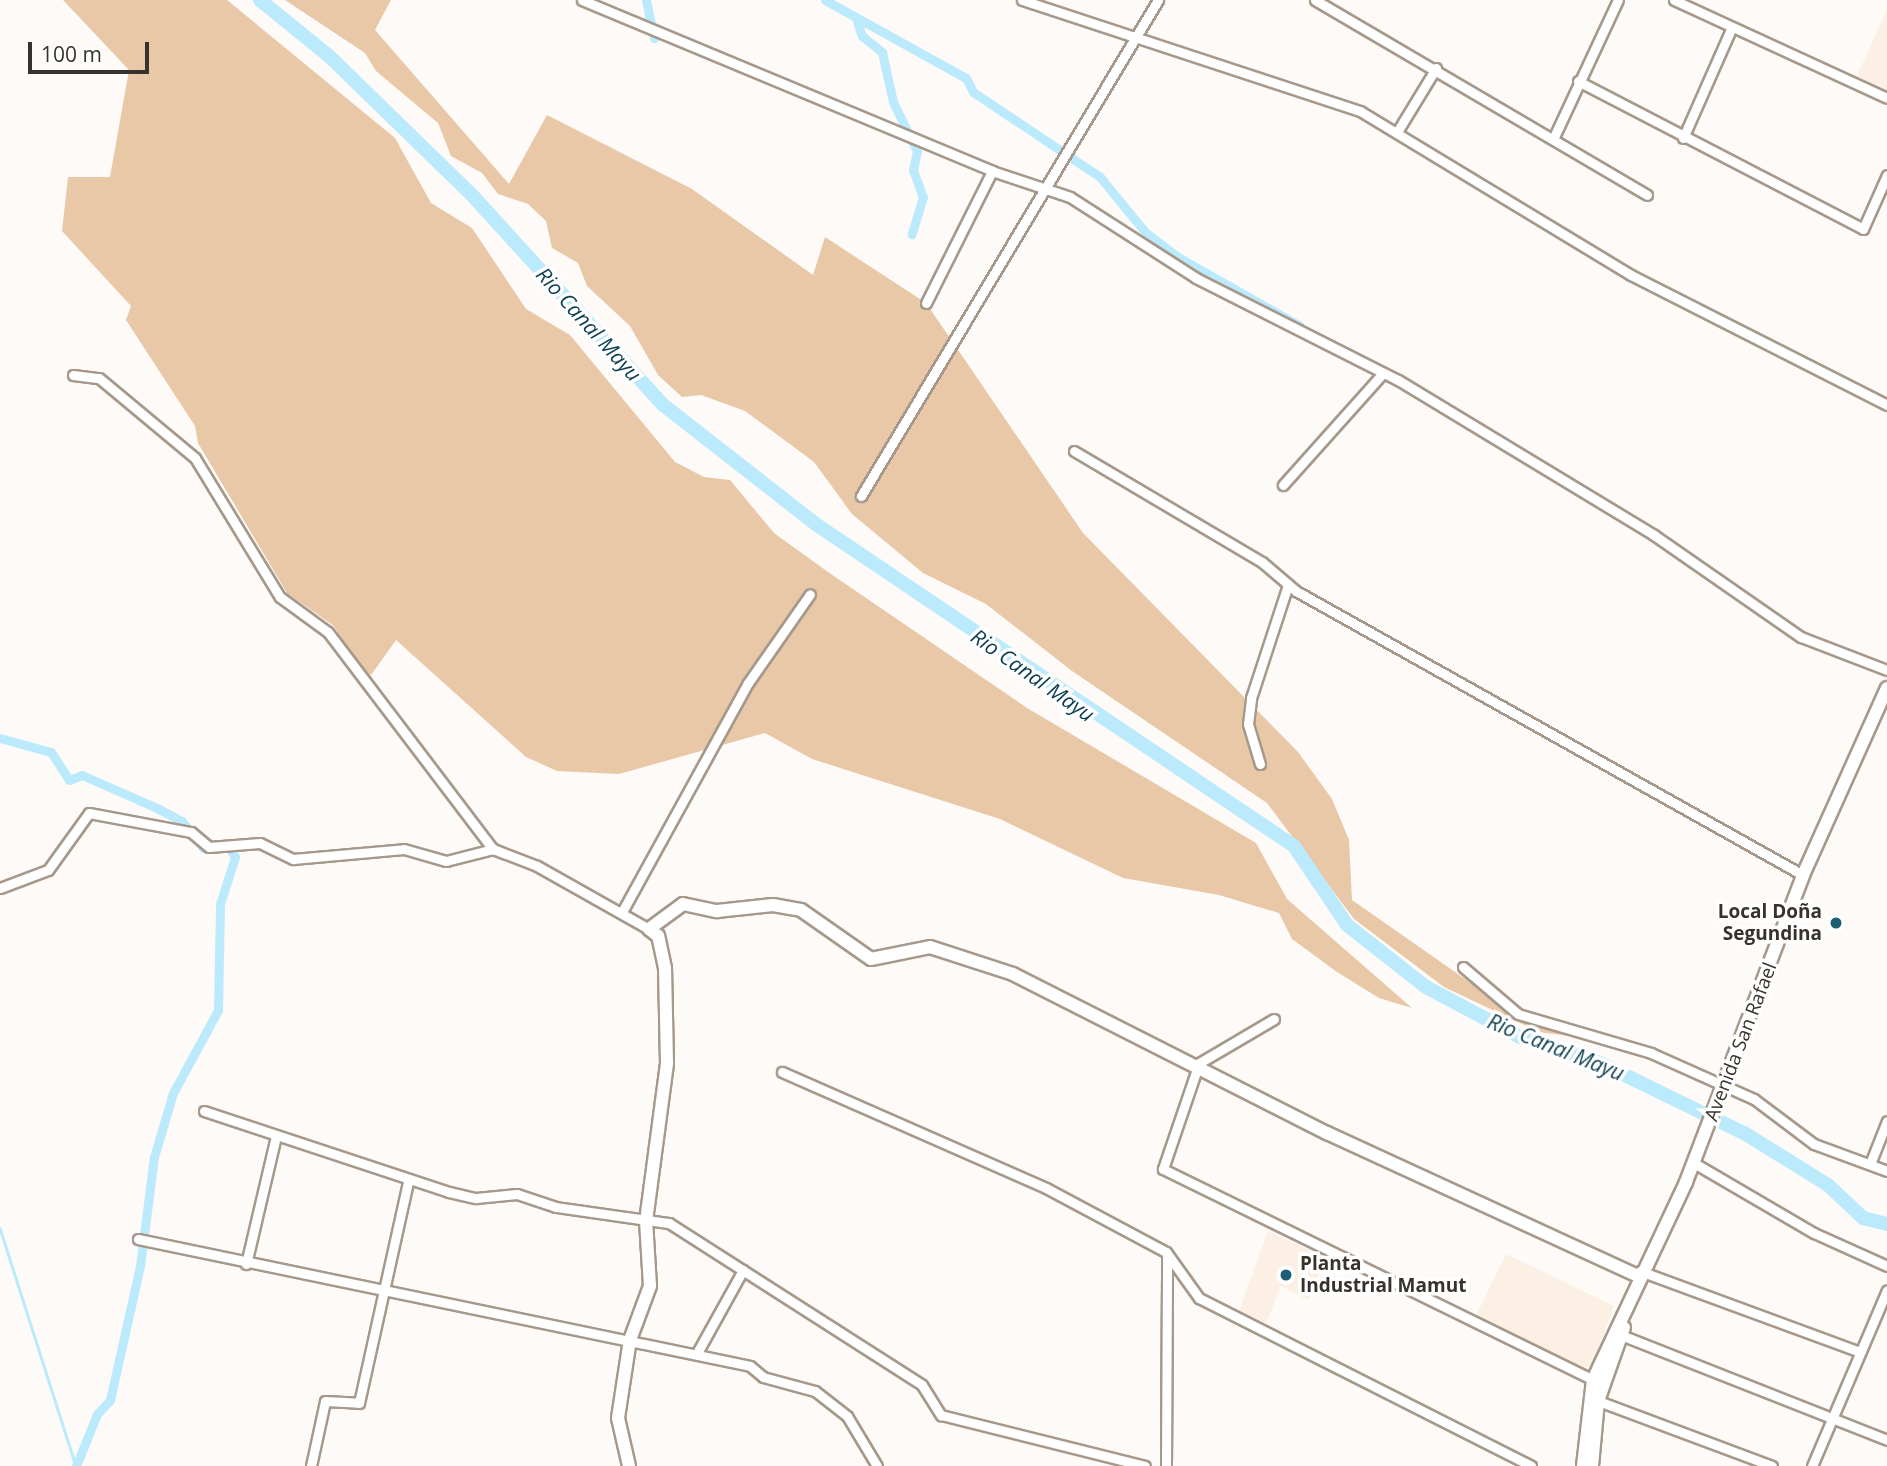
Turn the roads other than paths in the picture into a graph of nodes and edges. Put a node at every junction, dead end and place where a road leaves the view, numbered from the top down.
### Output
1 (582, 0) edge
2 (1022, 0) edge
3 (1157, 0) edge
4 (1315, 0) edge
5 (1618, 0) edge
6 (1674, 0) edge
7 (1731, 27) junction
8 (1140, 37) junction
9 (1436, 68) junction
10 (1578, 81) junction
11 (1887, 98) edge
12 (1396, 132) junction
13 (1554, 136) junction
14 (1683, 138) junction
15 (992, 171) junction
16 (1887, 175) edge
17 (1043, 187) junction
18 (1647, 195) dead end
19 (926, 303) dead end
20 (1383, 373) junction
21 (73, 375) dead end
22 (1887, 405) edge
23 (1074, 451) dead end
24 (1283, 485) dead end
25 (861, 496) dead end
26 (1289, 585) junction
27 (810, 594) dead end
28 (1887, 670) edge
29 (1887, 688) edge
30 (1260, 764) dead end
31 (493, 849) junction
32 (1804, 875) junction
33 (0, 888) edge
34 (622, 912) junction
35 (649, 929) junction
36 (1463, 967) dead end
37 (1274, 1019) dead end
38 (1199, 1063) junction
39 (782, 1072) dead end
40 (1724, 1089) junction
41 (204, 1111) dead end
42 (1887, 1121) edge
43 (276, 1136) junction
44 (1694, 1163) junction
45 (1870, 1164) junction
46 (1887, 1171) edge
47 (408, 1182) junction
48 (646, 1221) junction
49 (138, 1239) dead end
50 (1167, 1253) junction
51 (246, 1264) junction
52 (1887, 1266) edge
53 (743, 1270) junction
54 (1639, 1273) junction
55 (1887, 1290) edge
56 (383, 1293) junction
57 (1621, 1335) junction
58 (630, 1340) junction
59 (1858, 1351) junction
60 (697, 1353) junction
61 (1593, 1380) junction
62 (1593, 1399) junction
63 (1832, 1422) junction
64 (1887, 1440) edge
65 (311, 1466) edge
66 (629, 1466) edge
67 (877, 1466) edge
68 (1145, 1466) edge
69 (1166, 1466) edge
70 (1531, 1466) edge
71 (1583, 1466) edge
72 (1591, 1466) edge
73 (1772, 1466) edge
74 (1812, 1466) edge

1 - 15 street
2 - 8 street
3 - 8 street
4 - 9 street
5 - 10 street
6 - 7 street
7 - 11 street
7 - 14 street
8 - 12 street
8 - 17 street
9 - 12 street
9 - 13 street
10 - 13 street
10 - 14 street
12 - 22 street
13 - 18 street
14 - 16 street
15 - 17 street
15 - 19 street
17 - 20 street
17 - 25 street
20 - 24 street
20 - 28 street
21 - 31 street
23 - 26 street
26 - 30 street
26 - 32 street
27 - 34 street
29 - 32 street, Avenida San Rafael
31 - 33 street
31 - 34 street
32 - 40 street, Avenida San Rafael
34 - 35 street
35 - 38 street
35 - 48 street
36 - 40 street
37 - 38 street
38 - 54 street
38 - 61 street
39 - 50 street
40 - 44 street, Avenida San Rafael
40 - 45 street
41 - 43 street
42 - 45 street
43 - 47 street
43 - 51 street
44 - 52 street
44 - 54 street, Avenida San Rafael
45 - 46 street
47 - 48 street
47 - 56 street
48 - 53 street
48 - 58 street
49 - 51 street
50 - 69 street
50 - 70 street
51 - 56 street
53 - 60 street
53 - 68 street
54 - 57 street, Avenida San Rafael
54 - 59 street
54 - 61 street, Avenida San Rafael
55 - 59 street
56 - 58 street
56 - 65 street
57 - 62 street, Avenida San Rafael
57 - 63 street
58 - 60 street
58 - 66 street
59 - 63 street
60 - 67 street
61 - 62 street, Avenida San Rafael
62 - 71 street, Avenida San Rafael
62 - 72 street, Avenida San Rafael
62 - 73 street
63 - 64 street
63 - 74 street

